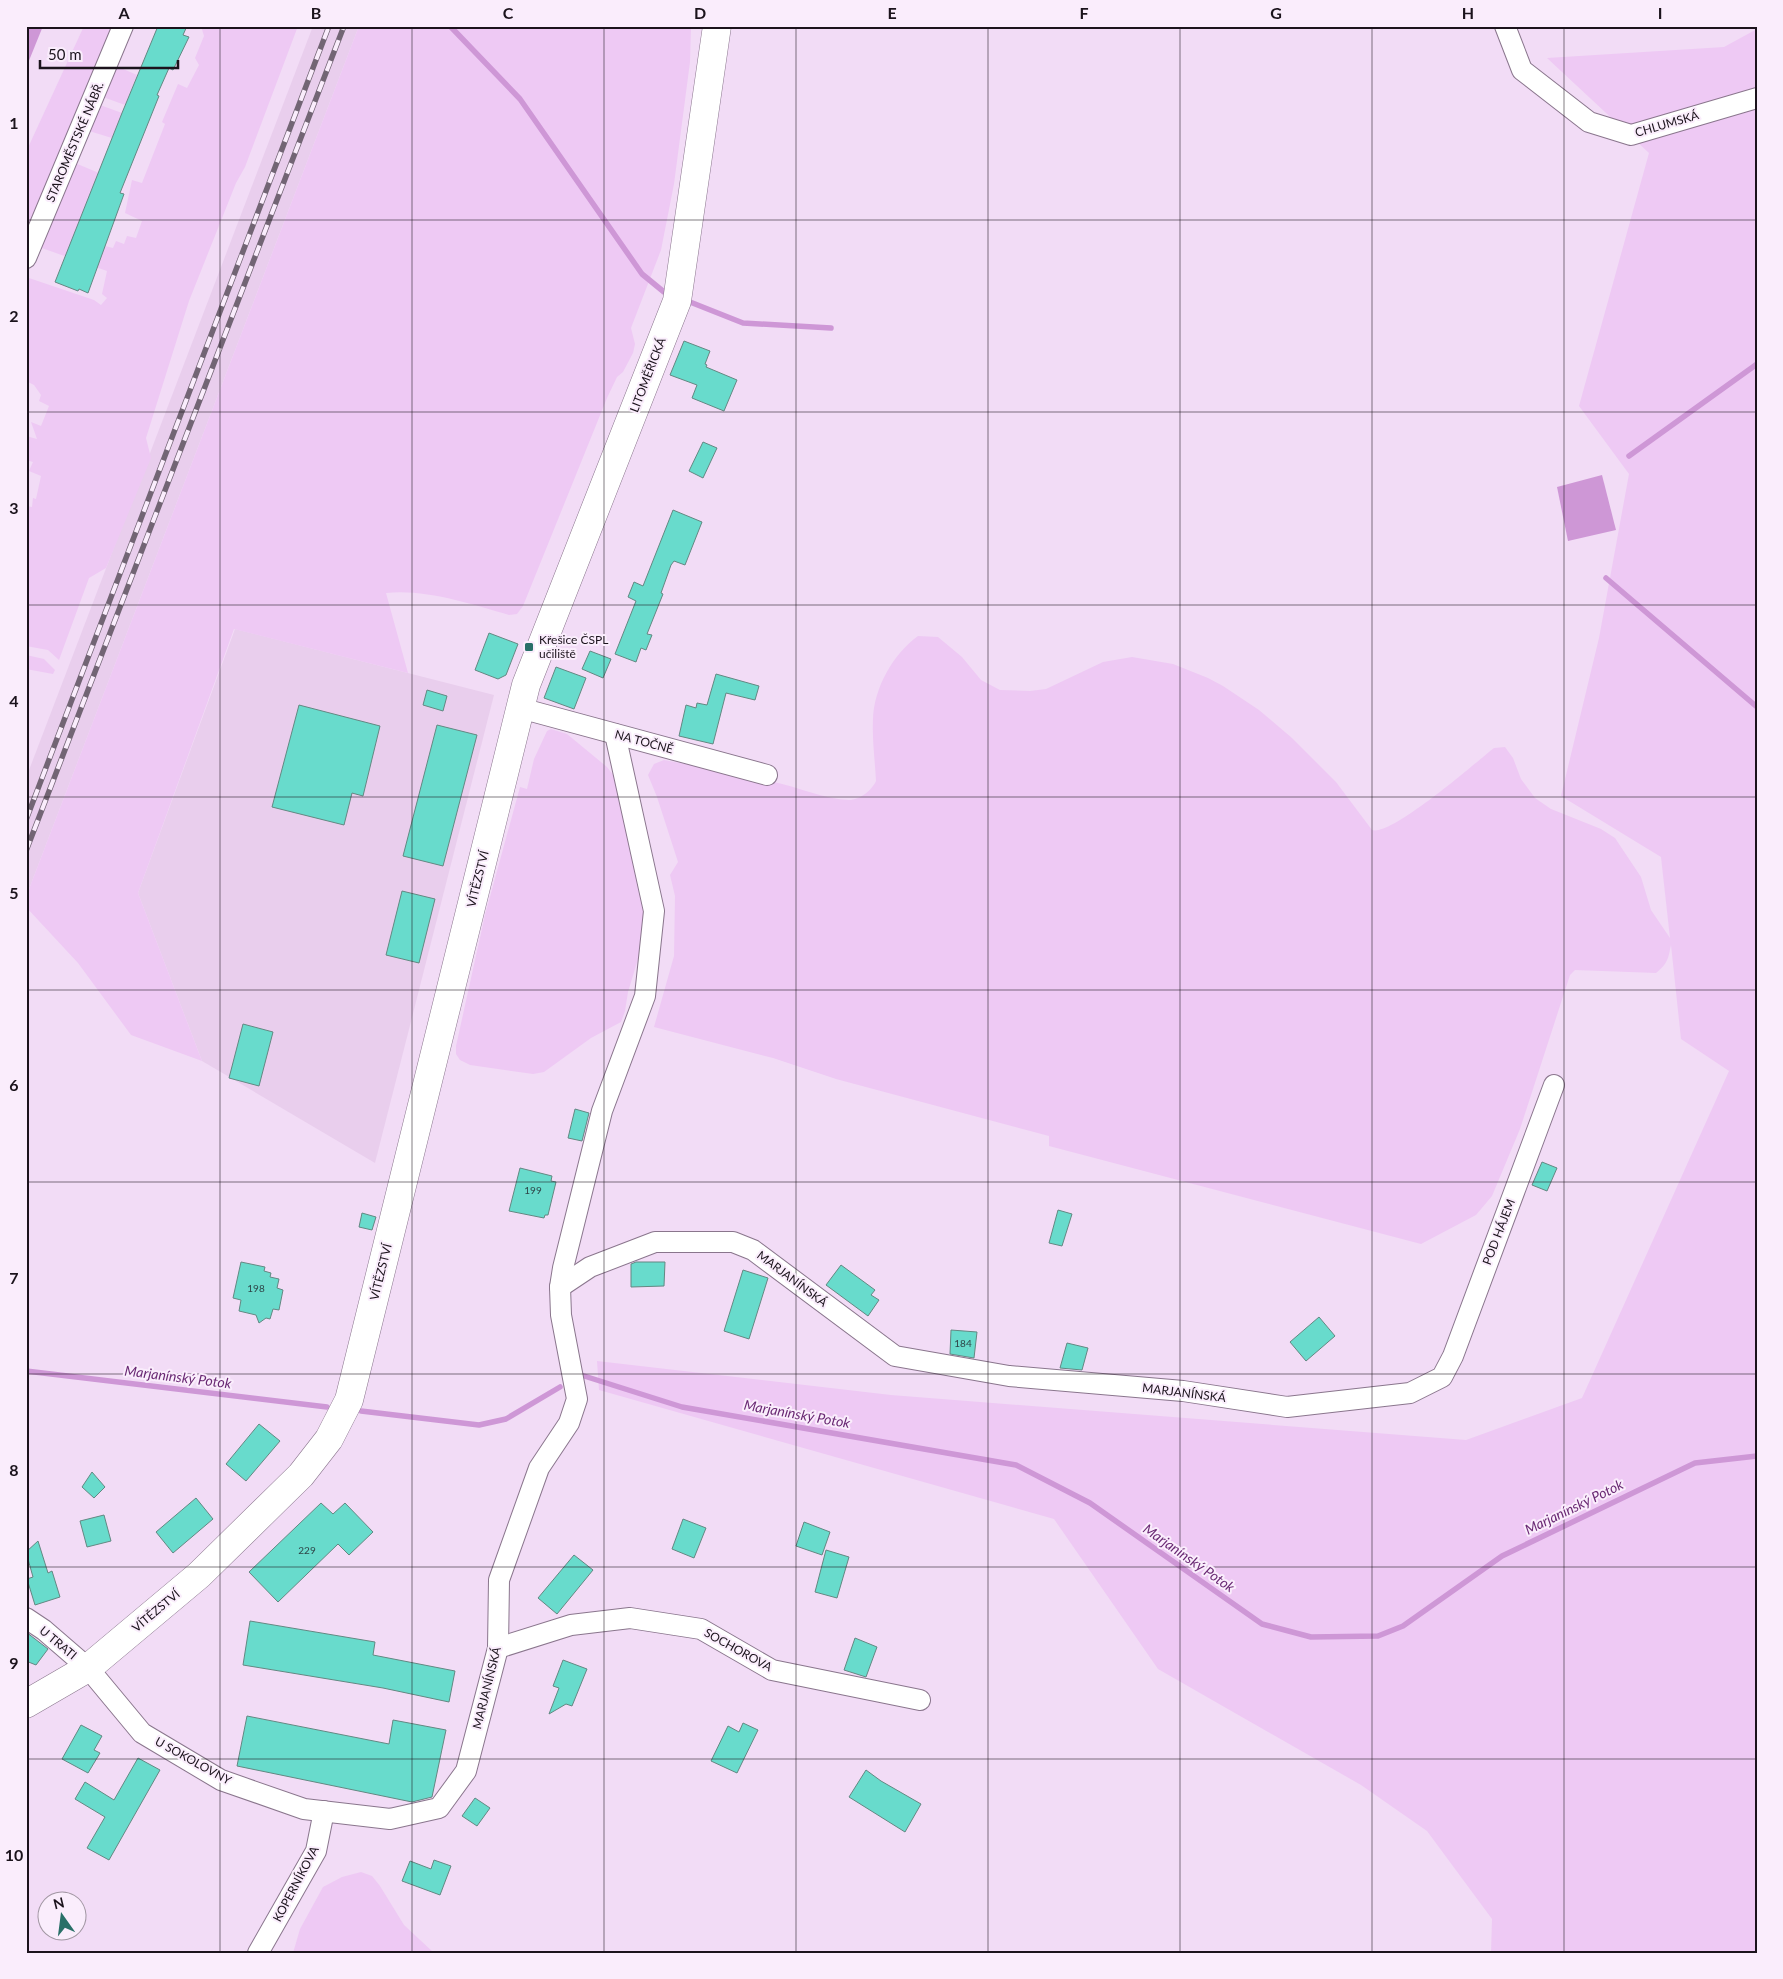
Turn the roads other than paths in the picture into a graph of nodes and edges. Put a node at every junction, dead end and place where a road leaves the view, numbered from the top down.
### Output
1 (123, 26) edge
2 (718, 26) edge
3 (1505, 26) edge
4 (1757, 98) edge
5 (26, 258) edge
6 (520, 708) junction
7 (614, 734) junction
8 (767, 775) dead end
9 (1554, 1085) dead end
10 (560, 1287) junction
11 (1442, 1377) joint
12 (26, 1618) edge
13 (498, 1648) junction
14 (88, 1668) junction
15 (920, 1700) dead end
16 (26, 1704) edge
17 (324, 1811) junction
18 (258, 1953) edge

1 - 5 street, STAROMĚSTSKÉ NÁBŘ.
2 - 6 main road, LITOMĚŘICKÁ
3 - 4 street, CHLUMSKÁ
6 - 7 street, NA TOČNĚ
6 - 14 main road, VÍTĚZSTVÍ
7 - 8 street, NA TOČNĚ
7 - 10 street
9 - 11 street, POD HÁJEM
10 - 11 street, MARJANÍNSKÁ
10 - 13 street, MARJANÍNSKÁ
12 - 14 street, U TRATI
13 - 15 street, SOCHOROVA
13 - 17 street, MARJANÍNSKÁ
14 - 16 main road, VÍTĚZSTVÍ
14 - 17 street, U SOKOLOVNY
17 - 18 street, KOPERNÍKOVA

